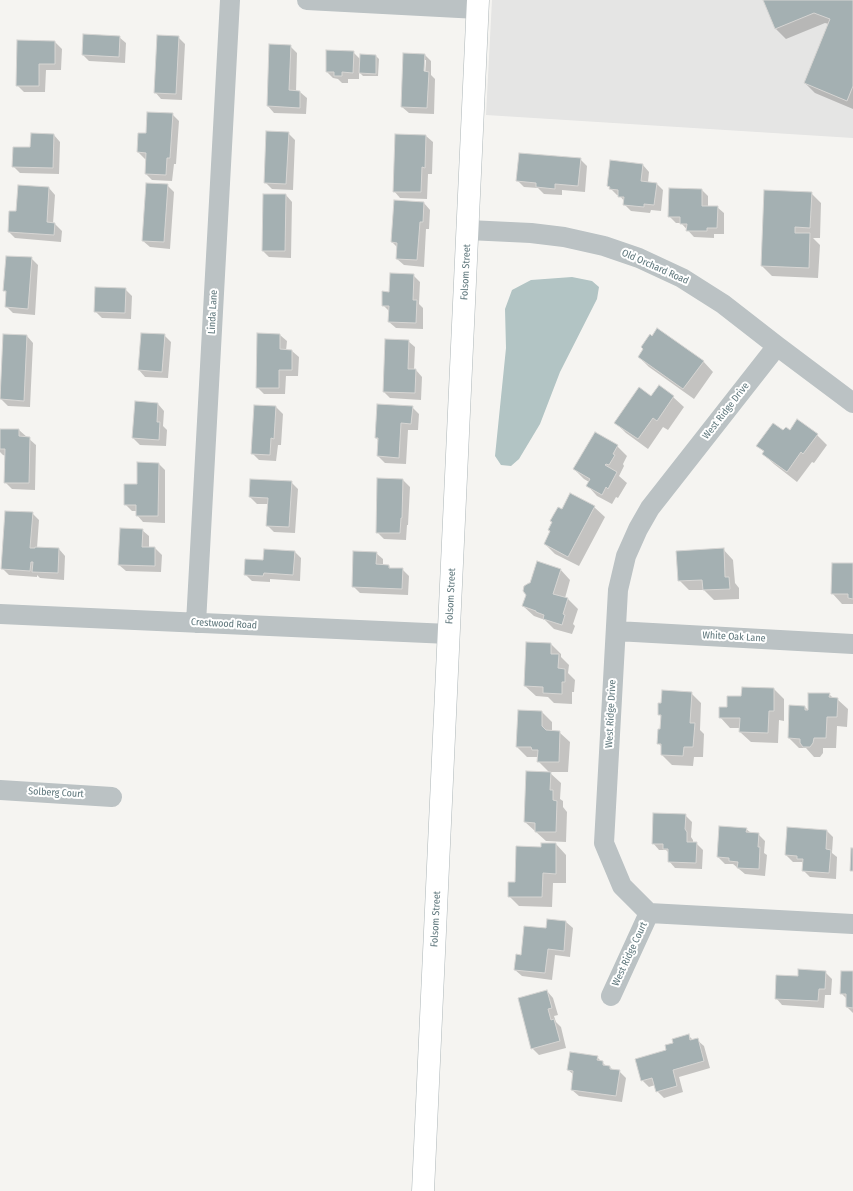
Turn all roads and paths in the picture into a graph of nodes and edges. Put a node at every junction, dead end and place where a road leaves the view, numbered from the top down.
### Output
1 (230, 0) edge
2 (307, 0) edge
3 (478, 4) edge
4 (468, 230) junction
5 (777, 346) junction
6 (853, 403) edge
7 (0, 614) edge
8 (196, 623) junction
9 (616, 631) junction
10 (449, 634) junction
11 (853, 644) edge
12 (0, 790) edge
13 (112, 797) dead end
14 (649, 913) junction
15 (853, 924) edge
16 (611, 996) dead end
17 (423, 1191) edge

1 - 8 street, Linda Lane
2 - 3 street
3 - 4 street, Folsom Street
4 - 5 street, Old Orchard Road
4 - 10 street, Folsom Street
5 - 6 street, Old Orchard Road
5 - 9 street, West Ridge Drive
7 - 8 street, Crestwood Road
8 - 10 street, Crestwood Road
9 - 11 street, White Oak Lane
9 - 14 street, West Ridge Drive
10 - 17 street, Folsom Street
12 - 13 street, Solberg Court
14 - 15 street
14 - 16 street, West Ridge Court

